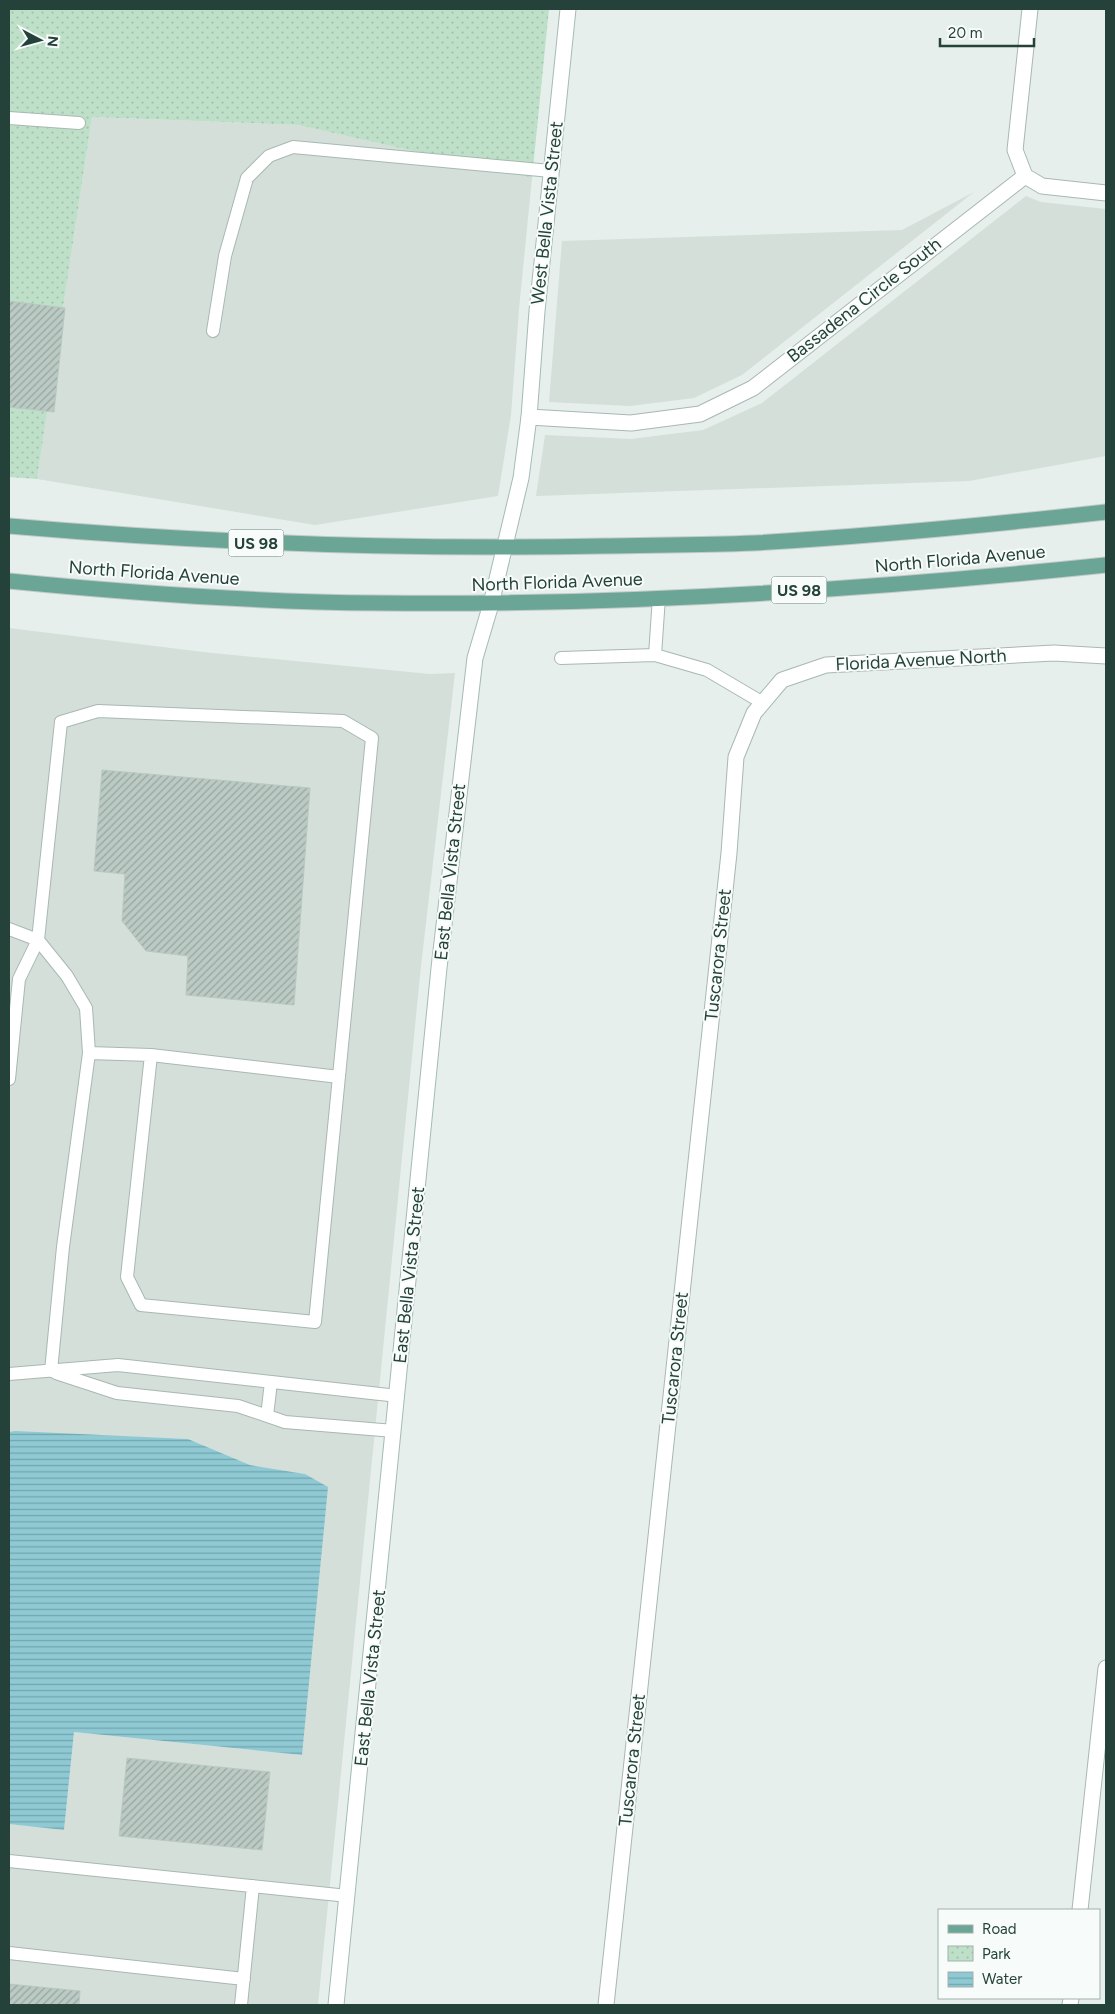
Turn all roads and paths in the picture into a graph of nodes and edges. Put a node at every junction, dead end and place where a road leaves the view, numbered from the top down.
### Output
1 (568, 9) edge
2 (1030, 9) edge
3 (9, 118) edge
4 (78, 123) dead end
5 (551, 171) junction
6 (1025, 176) junction
7 (1106, 193) edge
8 (213, 331) dead end
9 (529, 417) junction
10 (1106, 512) edge
11 (9, 526) edge
12 (504, 548) junction
13 (1106, 566) edge
14 (9, 581) edge
15 (659, 598) junction
16 (491, 604) junction
17 (655, 655) junction
18 (1106, 656) edge
19 (561, 658) dead end
20 (758, 708) junction
21 (9, 929) edge
22 (38, 940) junction
23 (89, 1053) junction
24 (151, 1055) junction
25 (339, 1077) junction
26 (9, 1079) edge
27 (51, 1371) junction
28 (9, 1374) edge
29 (271, 1382) junction
30 (398, 1396) junction
31 (267, 1416) junction
32 (394, 1431) junction
33 (1106, 1668) edge
34 (9, 1861) edge
35 (253, 1886) junction
36 (348, 1896) junction
37 (1080, 1909) edge
38 (9, 1953) edge
39 (244, 1979) junction
40 (241, 2005) edge
41 (336, 2005) edge
42 (606, 2005) edge

1 - 5 street, West Bella Vista Street
2 - 6 street
3 - 4 lane
5 - 8 lane
5 - 9 street, West Bella Vista Street
6 - 7 street
6 - 9 street, Bassadena Circle South
9 - 12 street, West Bella Vista Street
10 - 12 main road, North Florida Avenue / US 98
11 - 12 main road, North Florida Avenue / US 98
12 - 16 street, East Bella Vista Street
13 - 15 main road, North Florida Avenue / US 98
14 - 16 main road, North Florida Avenue / US 98
15 - 16 main road, North Florida Avenue / US 98
15 - 17 lane
16 - 30 street, East Bella Vista Street
17 - 19 lane
17 - 20 lane
18 - 20 street, Florida Avenue North
20 - 42 street, Tuscarora Street
21 - 22 lane
22 - 23 lane
22 - 25 lane
22 - 26 lane
23 - 24 lane
23 - 27 lane
24 - 25 lane
24 - 25 lane
27 - 28 lane
27 - 29 lane
27 - 31 lane
29 - 30 lane
29 - 31 lane
30 - 32 street, East Bella Vista Street
31 - 32 lane
32 - 36 street, East Bella Vista Street
33 - 37 street
34 - 35 lane
35 - 36 lane
35 - 39 lane
36 - 41 street, East Bella Vista Street
38 - 39 lane
39 - 40 lane

